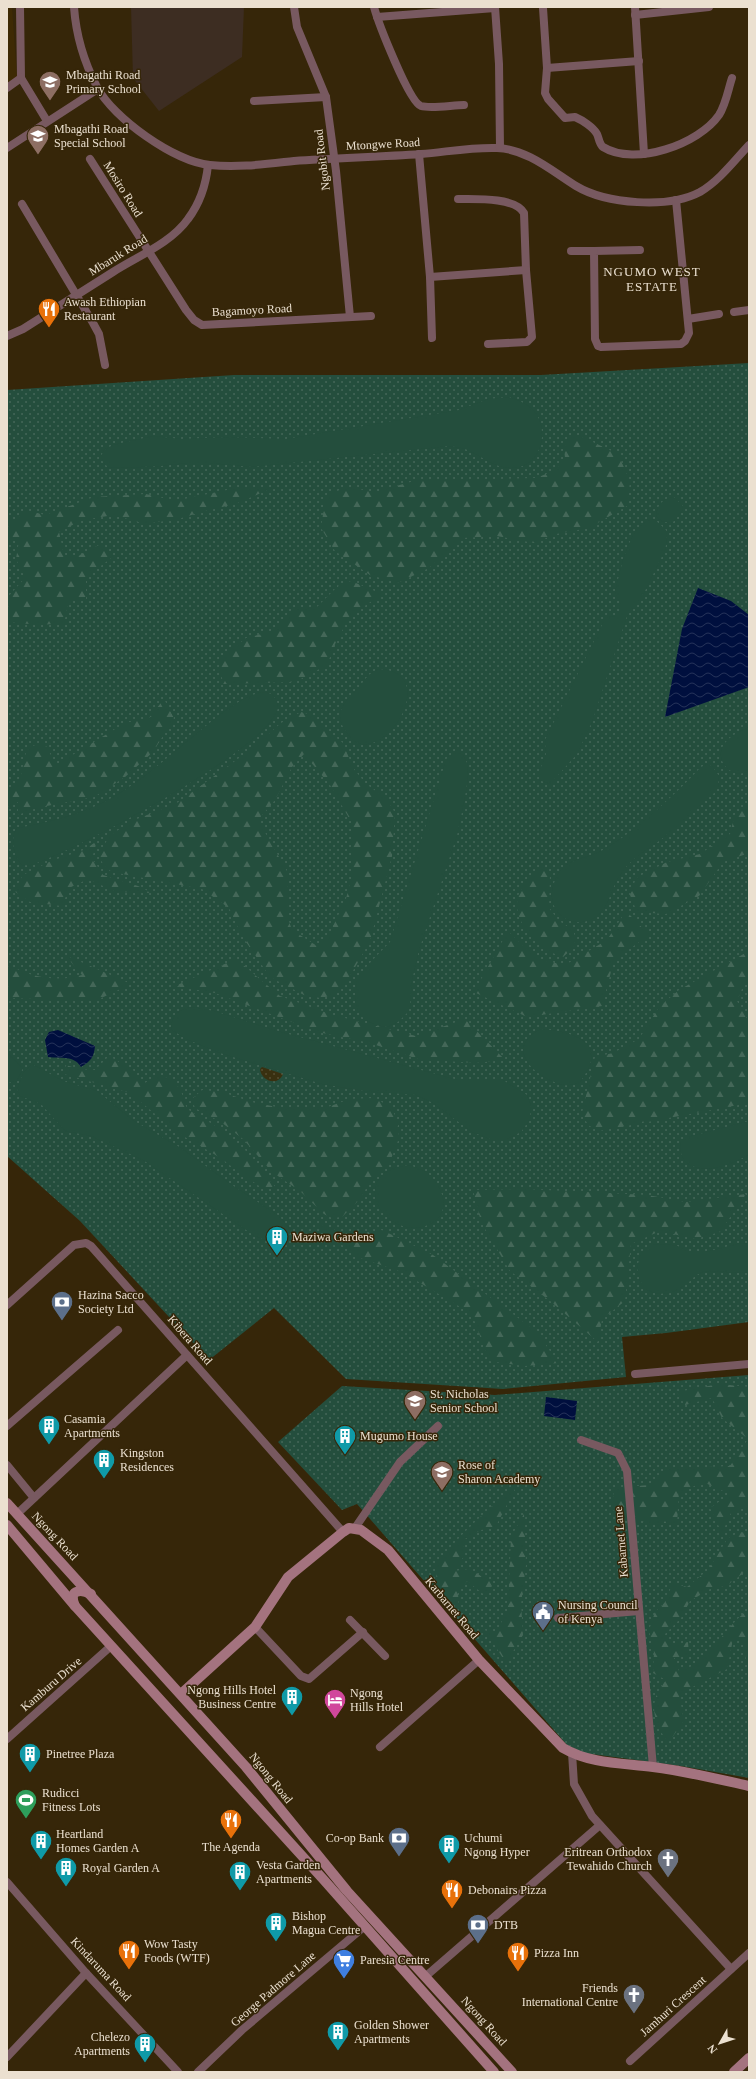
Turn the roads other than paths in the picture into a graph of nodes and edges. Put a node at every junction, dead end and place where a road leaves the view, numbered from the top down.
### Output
1 (20, 7) edge
2 (74, 7) edge
3 (294, 7) edge
4 (374, 7) edge
5 (708, 7) edge
6 (495, 8) edge
7 (543, 8) dead end
8 (635, 11) edge
9 (377, 17) junction
10 (639, 62) junction
11 (547, 68) junction
12 (21, 78) junction
13 (732, 78) dead end
14 (7, 88) edge
15 (98, 89) junction
16 (326, 97) junction
17 (254, 102) dead end
18 (464, 105) dead end
19 (47, 121) junction
20 (749, 145) edge
21 (7, 148) edge
22 (500, 148) junction
23 (419, 154) junction
24 (644, 154) junction
25 (333, 158) junction
26 (90, 159) dead end
27 (208, 165) junction
28 (458, 199) dead end
29 (676, 200) junction
30 (22, 204) dead end
31 (640, 250) dead end
32 (148, 251) junction
33 (571, 251) dead end
34 (594, 251) junction
35 (526, 270) junction
36 (430, 277) junction
37 (77, 295) junction
38 (749, 310) edge
39 (734, 312) dead end
40 (719, 314) dead end
41 (350, 316) junction
42 (371, 316) dead end
43 (688, 319) junction
44 (7, 336) edge
45 (432, 338) dead end
46 (488, 344) dead end
47 (105, 365) dead end
48 (7, 1305) edge
49 (118, 1330) dead end
50 (187, 1355) junction
51 (749, 1364) edge
52 (634, 1374) dead end
53 (7, 1426) edge
54 (438, 1426) dead end
55 (581, 1440) dead end
56 (7, 1465) edge
57 (34, 1498) junction
58 (7, 1503) edge
59 (17, 1514) junction
60 (7, 1525) edge
61 (355, 1528) junction
62 (343, 1532) junction
63 (91, 1594) junction
64 (75, 1606) junction
65 (639, 1611) junction
66 (558, 1618) dead end
67 (350, 1620) dead end
68 (255, 1626) junction
69 (364, 1632) junction
70 (111, 1646) junction
71 (385, 1656) dead end
72 (479, 1660) junction
73 (181, 1694) junction
74 (7, 1739) edge
75 (380, 1747) dead end
76 (572, 1753) junction
77 (246, 1767) junction
78 (653, 1767) junction
79 (231, 1779) junction
80 (749, 1786) edge
81 (600, 1825) junction
82 (7, 1882) edge
83 (364, 1926) junction
84 (749, 1953) edge
85 (731, 1969) junction
86 (86, 1973) junction
87 (426, 1976) junction
88 (7, 2057) edge
89 (749, 2058) edge
90 (630, 2061) dead end
91 (178, 2072) edge
92 (198, 2072) edge
93 (494, 2072) edge
94 (512, 2072) edge
95 (734, 2072) edge

1 - 12 street
2 - 15 street, Mtongwe Road
3 - 16 street, Ngobit Road
4 - 9 street
5 - 8 street
6 - 9 street
6 - 22 street
7 - 11 street
8 - 10 street
9 - 18 street
10 - 11 street
10 - 24 street
11 - 24 street
12 - 14 street
12 - 19 street
13 - 24 street
15 - 19 street
15 - 27 street, Mtongwe Road
16 - 17 street
16 - 25 street, Ngobit Road
19 - 21 street
20 - 29 street, Mtongwe Road
22 - 23 street, Mtongwe Road
22 - 29 street, Mtongwe Road
23 - 25 street, Mtongwe Road
23 - 36 street
25 - 27 street, Mtongwe Road
25 - 41 street, Ngobit Road
26 - 32 street, Mosiro Road
27 - 32 street, Mbaruk Road
28 - 35 street
29 - 43 street
30 - 37 street
31 - 34 street
32 - 37 street, Mbaruk Road
32 - 41 street, Bagamoyo Road
33 - 34 street
34 - 43 street
35 - 36 street
35 - 46 street
36 - 45 street
37 - 44 street, Mbaruk Road
37 - 47 street
38 - 39 street
40 - 43 street
41 - 42 street, Bagamoyo Road
48 - 50 street, Kibera Road
49 - 53 street
50 - 57 street
50 - 62 street, Kibera Road
51 - 52 street
54 - 61 street
55 - 65 street, Kabarnet Lane
56 - 57 street
57 - 59 street
58 - 59 main road, Ngong Road
59 - 63 main road, Ngong Road
60 - 64 main road
61 - 62 main road
61 - 72 main road, Karbarnet Road
62 - 68 main road
63 - 64 main road
63 - 73 main road, Ngong Road
64 - 70 main road
65 - 66 street
65 - 78 street, Kabarnet Lane
67 - 69 street
68 - 69 street
68 - 73 main road
69 - 71 street
70 - 74 street, Kamburu Drive
70 - 79 main road
72 - 75 street
72 - 76 main road, Karbarnet Road
73 - 77 main road, Ngong Road
76 - 78 main road, Karbarnet Road
76 - 81 street
77 - 79 main road
77 - 87 main road, Ngong Road
78 - 80 main road, Karbarnet Road
79 - 83 main road
81 - 85 street
81 - 87 street
82 - 86 street, Kindaruma Road
83 - 92 street, George Padmore Lane
83 - 93 main road
84 - 85 street, Jamhuri Crescent
85 - 90 street, Jamhuri Crescent
86 - 88 street
86 - 91 street, Kindaruma Road
87 - 94 main road, Ngong Road
89 - 95 main road

